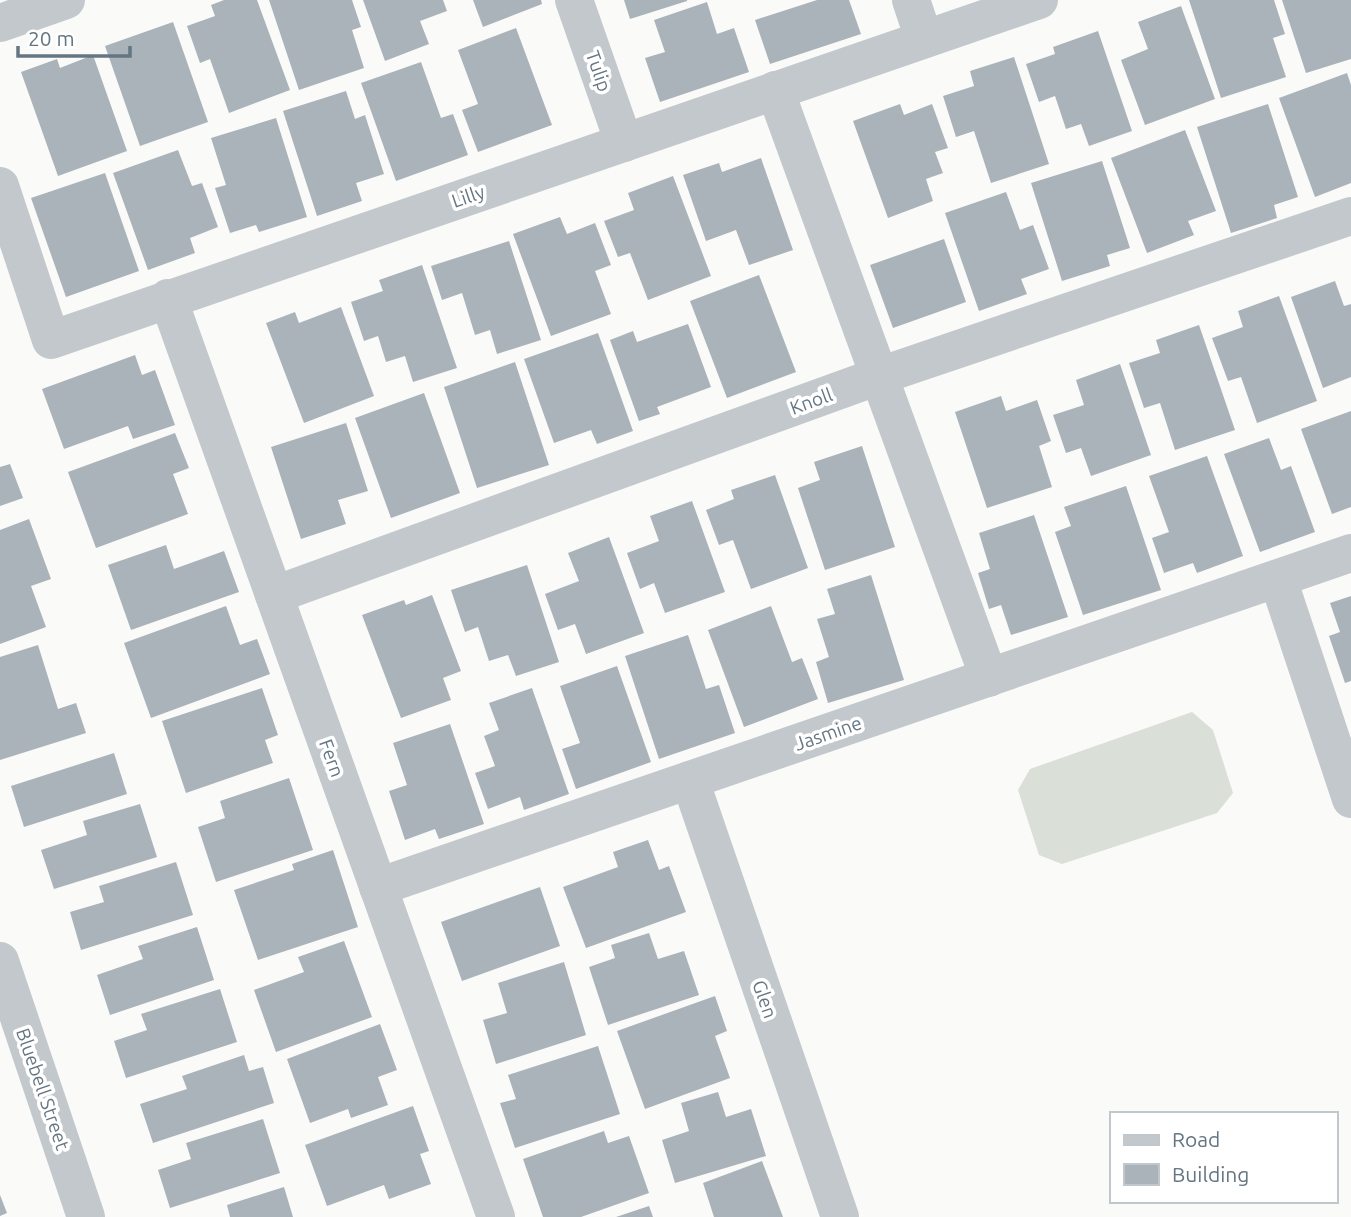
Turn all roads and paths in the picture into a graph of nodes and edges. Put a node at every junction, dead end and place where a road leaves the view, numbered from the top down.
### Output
1 (66, 0) edge
2 (573, 0) edge
3 (911, 0) edge
4 (1040, 0) edge
5 (0, 23) edge
6 (924, 40) junction
7 (775, 90) junction
8 (624, 142) junction
9 (0, 186) edge
10 (1351, 215) edge
11 (168, 298) junction
12 (879, 376) junction
13 (1351, 553) edge
14 (1278, 579) junction
15 (274, 595) junction
16 (989, 678) junction
17 (690, 780) junction
18 (1351, 799) edge
19 (378, 887) junction
20 (0, 961) edge
21 (86, 1217) edge
22 (496, 1217) edge
23 (840, 1217) edge

1 - 5 street
2 - 8 street, Tulip
3 - 6 street
4 - 6 street, Lilly
6 - 7 street, Lilly
7 - 8 street, Lilly
7 - 12 street
8 - 11 street, Lilly
9 - 11 street, Lilly
10 - 12 street, Knoll
11 - 15 street, Fern
12 - 15 street, Knoll
12 - 16 street
13 - 14 street, Jasmine
14 - 16 street, Jasmine
14 - 18 street
15 - 19 street, Fern
16 - 17 street, Jasmine
17 - 19 street, Jasmine
17 - 23 street, Glen
19 - 22 street, Fern
20 - 21 street, Bluebell Street

